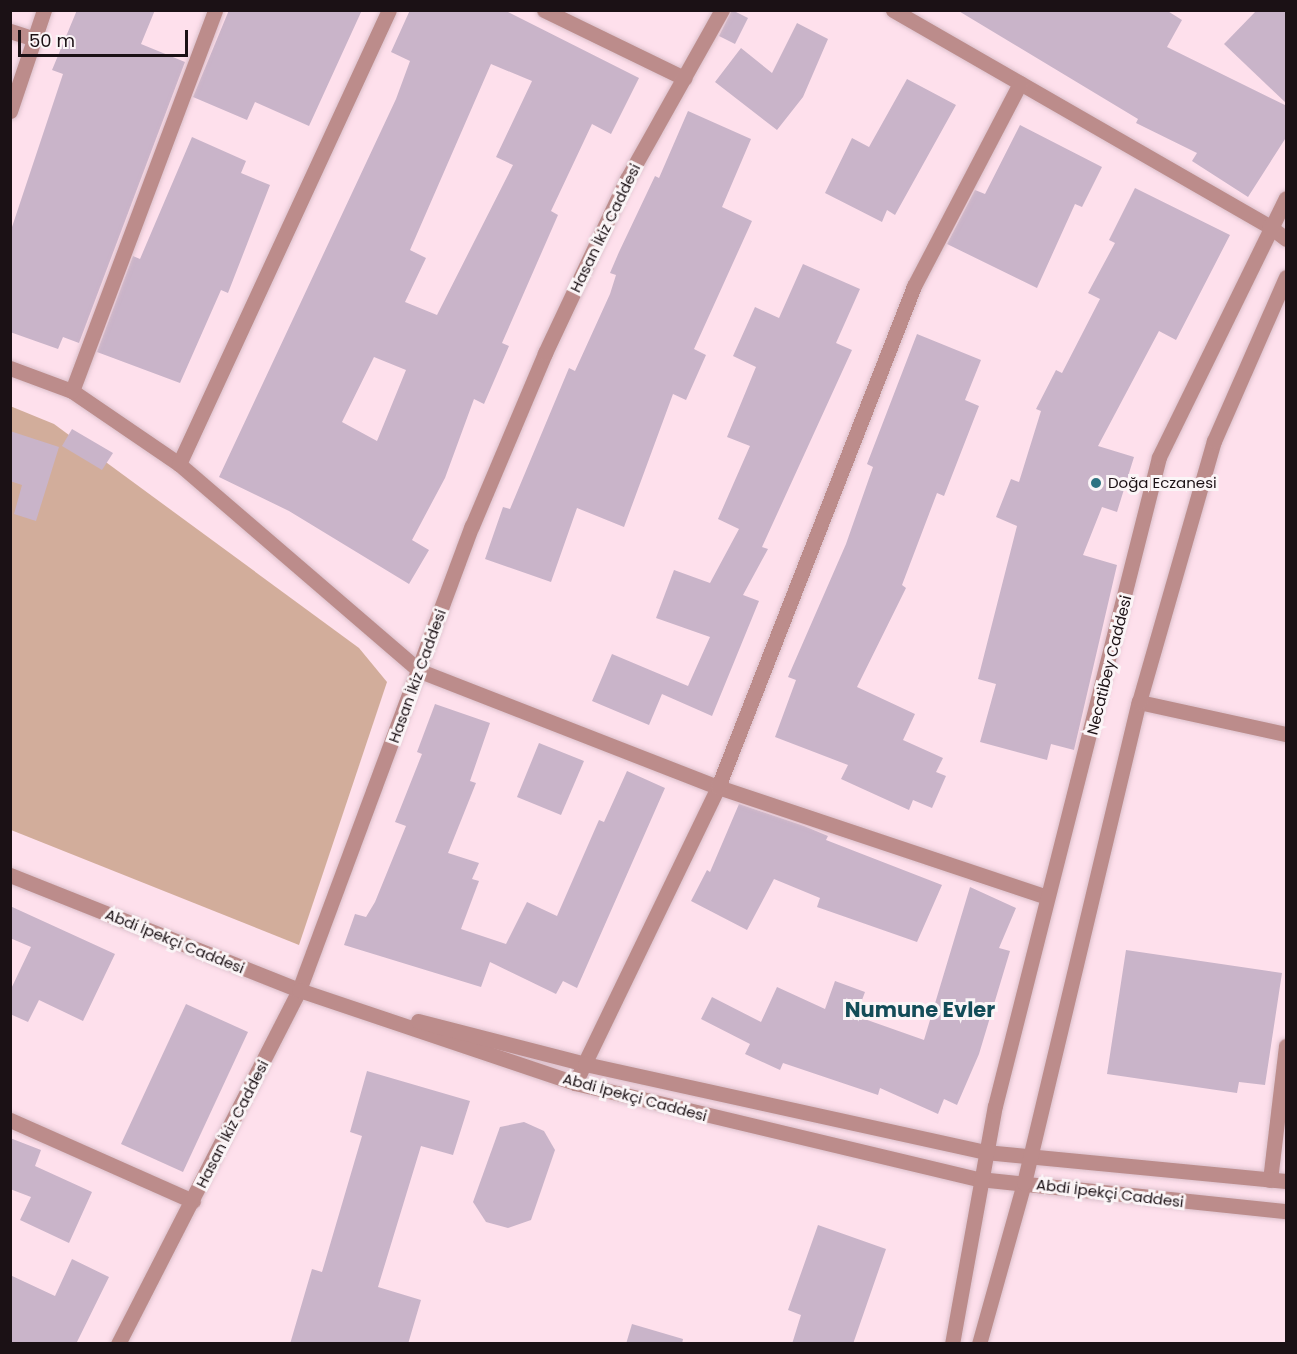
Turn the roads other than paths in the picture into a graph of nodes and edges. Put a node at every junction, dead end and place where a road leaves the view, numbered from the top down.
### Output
1 (44, 10) edge
2 (215, 10) edge
3 (390, 10) edge
4 (544, 10) edge
5 (723, 10) edge
6 (892, 10) edge
7 (10, 31) edge
8 (34, 39) junction
9 (684, 78) junction
10 (1020, 83) junction
11 (10, 111) edge
12 (1287, 198) edge
13 (1269, 226) junction
14 (1287, 239) edge
15 (1287, 277) edge
16 (10, 368) edge
17 (72, 391) junction
18 (179, 464) junction
19 (420, 671) junction
20 (1139, 702) junction
21 (1287, 734) edge
22 (718, 787) junction
23 (10, 876) edge
24 (1047, 897) junction
25 (299, 990) junction
26 (1287, 1046) edge
27 (585, 1064) junction
28 (575, 1083) junction
29 (10, 1120) edge
30 (985, 1152) junction
31 (1030, 1155) junction
32 (979, 1179) junction
33 (1270, 1180) junction
34 (1287, 1182) edge
35 (1024, 1183) junction
36 (193, 1201) junction
37 (1287, 1211) edge
38 (118, 1344) edge
39 (952, 1344) edge
40 (979, 1344) edge

1 - 8 street
2 - 17 street
3 - 18 street
4 - 9 street
5 - 9 street, Hasan İkiz Caddesi
6 - 10 street
7 - 8 street
8 - 11 street
9 - 19 street, Hasan İkiz Caddesi
10 - 13 street
10 - 22 street
12 - 13 street, Necatibey Caddesi
13 - 14 street
13 - 24 street, Necatibey Caddesi
15 - 20 street
16 - 17 street
17 - 18 street
18 - 19 street
19 - 22 street
19 - 25 street, Hasan İkiz Caddesi
20 - 21 street
20 - 31 street
22 - 24 street
22 - 27 street
23 - 25 street, Abdi İpekçi Caddesi
24 - 30 street, Necatibey Caddesi
25 - 27 street, Abdi İpekçi Caddesi
25 - 28 street, Abdi İpekçi Caddesi
25 - 36 street, Hasan İkiz Caddesi
26 - 33 street
27 - 28 street
27 - 30 street, Abdi İpekçi Caddesi
28 - 32 street, Abdi İpekçi Caddesi
29 - 36 street
30 - 31 street, Abdi İpekçi Caddesi
30 - 32 street, Necatibey Caddesi
31 - 33 street, Abdi İpekçi Caddesi
31 - 35 street
32 - 35 street, Abdi İpekçi Caddesi
32 - 39 street, Necatibey Caddesi
33 - 34 street, Abdi İpekçi Caddesi
35 - 37 street, Abdi İpekçi Caddesi
35 - 40 street
36 - 38 street, Hasan İkiz Caddesi

